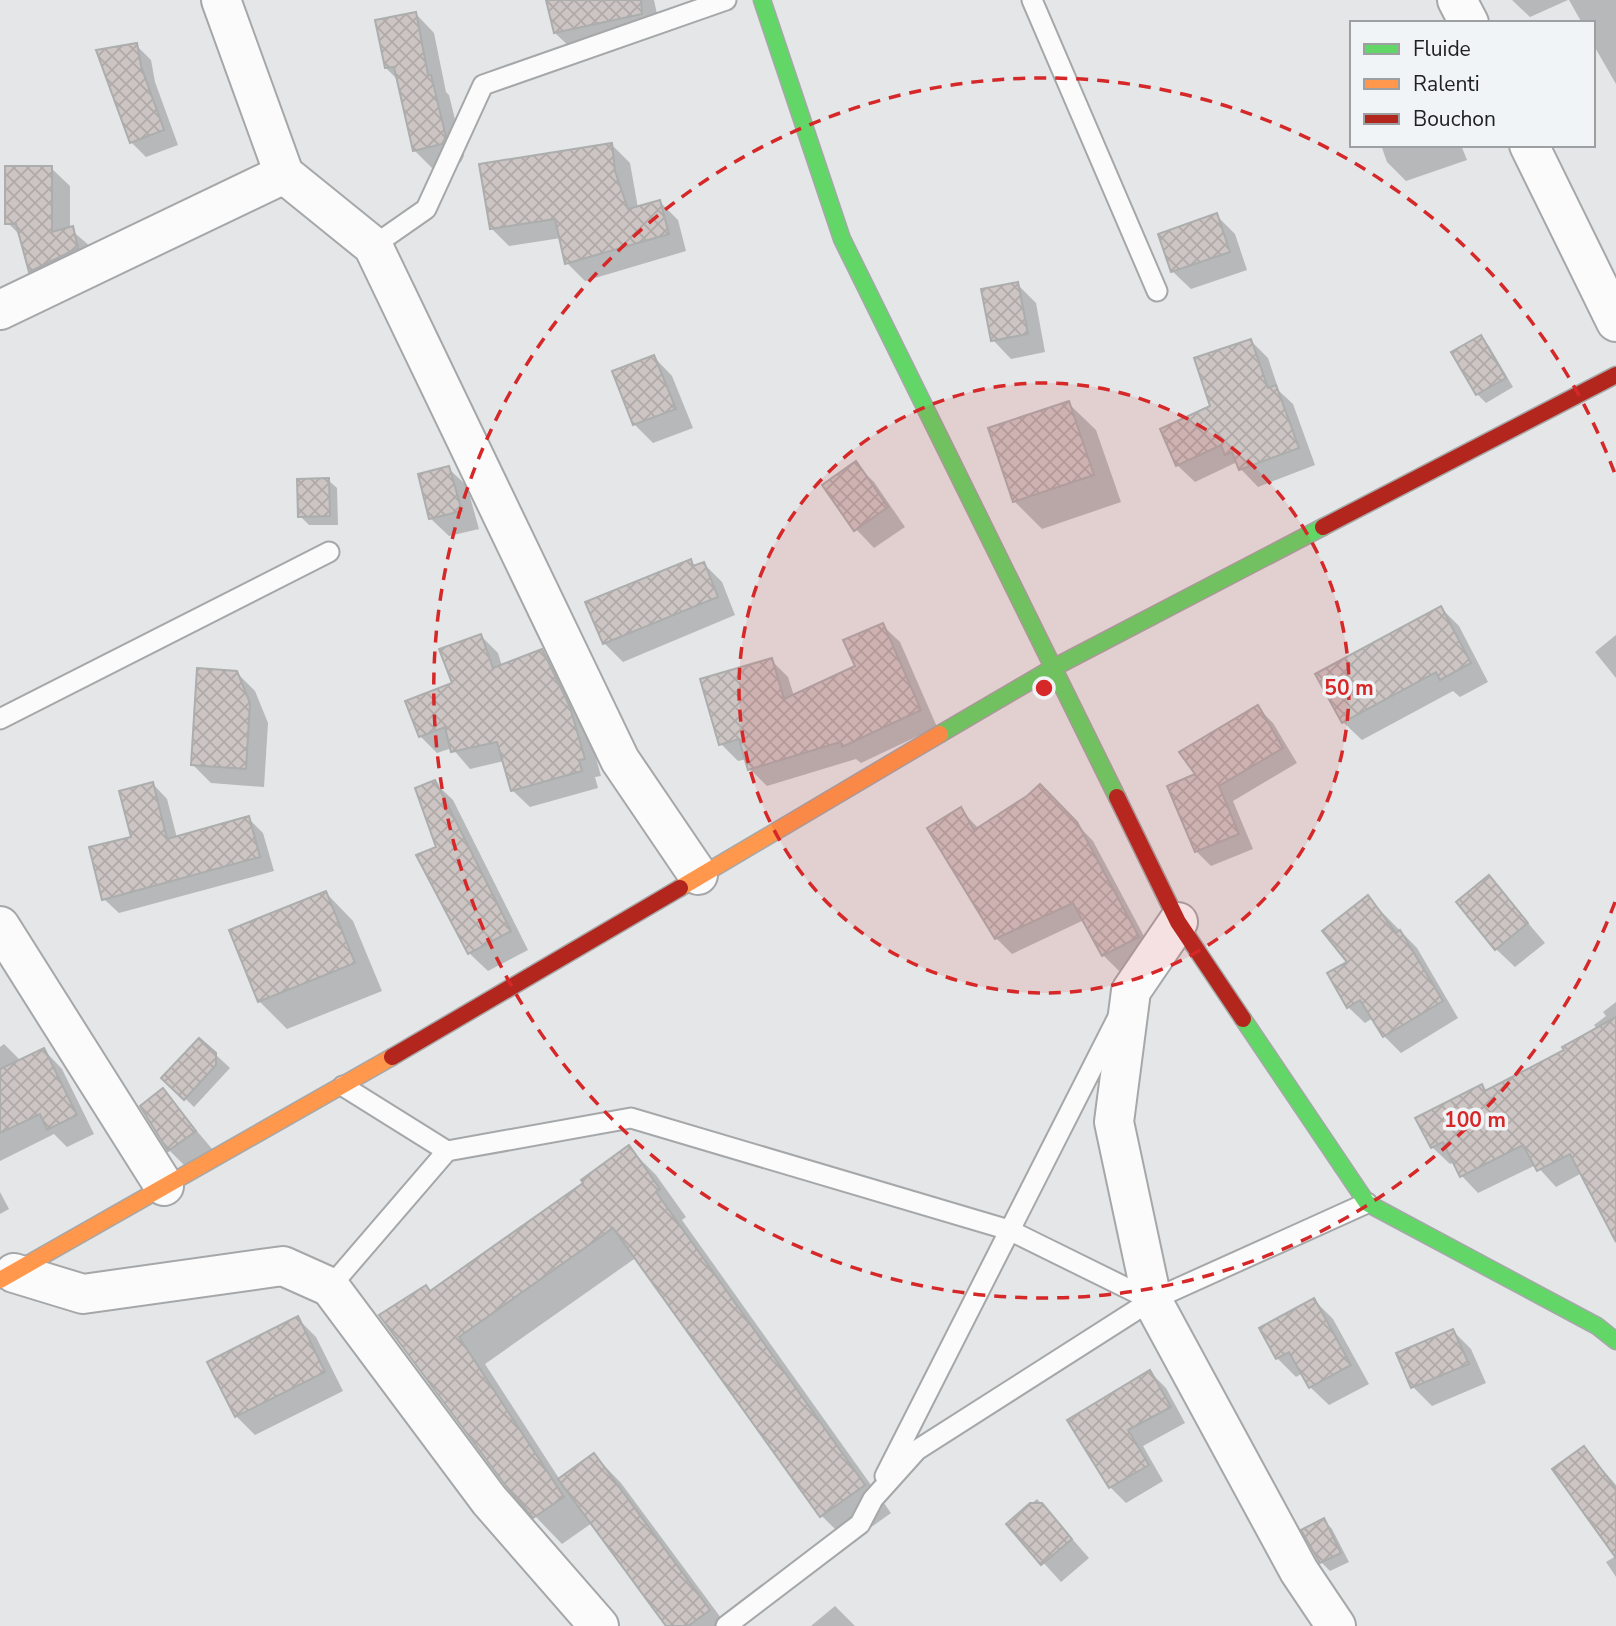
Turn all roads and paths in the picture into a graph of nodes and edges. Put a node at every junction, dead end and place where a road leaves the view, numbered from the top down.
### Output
1 (220, 0) edge
2 (726, 0) edge
3 (762, 0) edge
4 (1032, 0) edge
5 (1457, 0) edge
6 (1468, 21) edge
7 (1530, 147) edge
8 (284, 174) junction
9 (373, 246) junction
10 (1157, 291) dead end
11 (0, 310) edge
12 (1616, 322) edge
13 (1616, 375) edge
14 (329, 552) dead end
15 (1051, 669) junction
16 (0, 719) edge
17 (698, 875) junction
18 (1178, 922) junction
19 (0, 926) edge
20 (1131, 990) junction
21 (342, 1086) junction
22 (447, 1150) junction
23 (164, 1186) junction
24 (1367, 1203) junction
25 (1009, 1230) junction
26 (7, 1277) edge
27 (330, 1287) junction
28 (1152, 1300) junction
29 (1616, 1341) edge
30 (873, 1499) junction
31 (599, 1626) edge
32 (726, 1626) edge
33 (1336, 1626) edge

1 - 8 street
2 - 9 lane
3 - 15 street
4 - 10 lane
5 - 6 street
7 - 12 street
8 - 9 street
8 - 11 street
9 - 17 street
13 - 15 street
14 - 16 lane
15 - 17 street
15 - 18 street
17 - 21 street
18 - 20 street
18 - 24 street
19 - 23 street
20 - 25 lane
20 - 28 street
21 - 22 lane
21 - 23 street
22 - 25 lane
22 - 27 lane
23 - 26 street
24 - 28 lane
24 - 29 street
25 - 28 lane
25 - 30 lane
26 - 27 street
27 - 31 street
28 - 30 lane
28 - 33 street
30 - 32 lane

